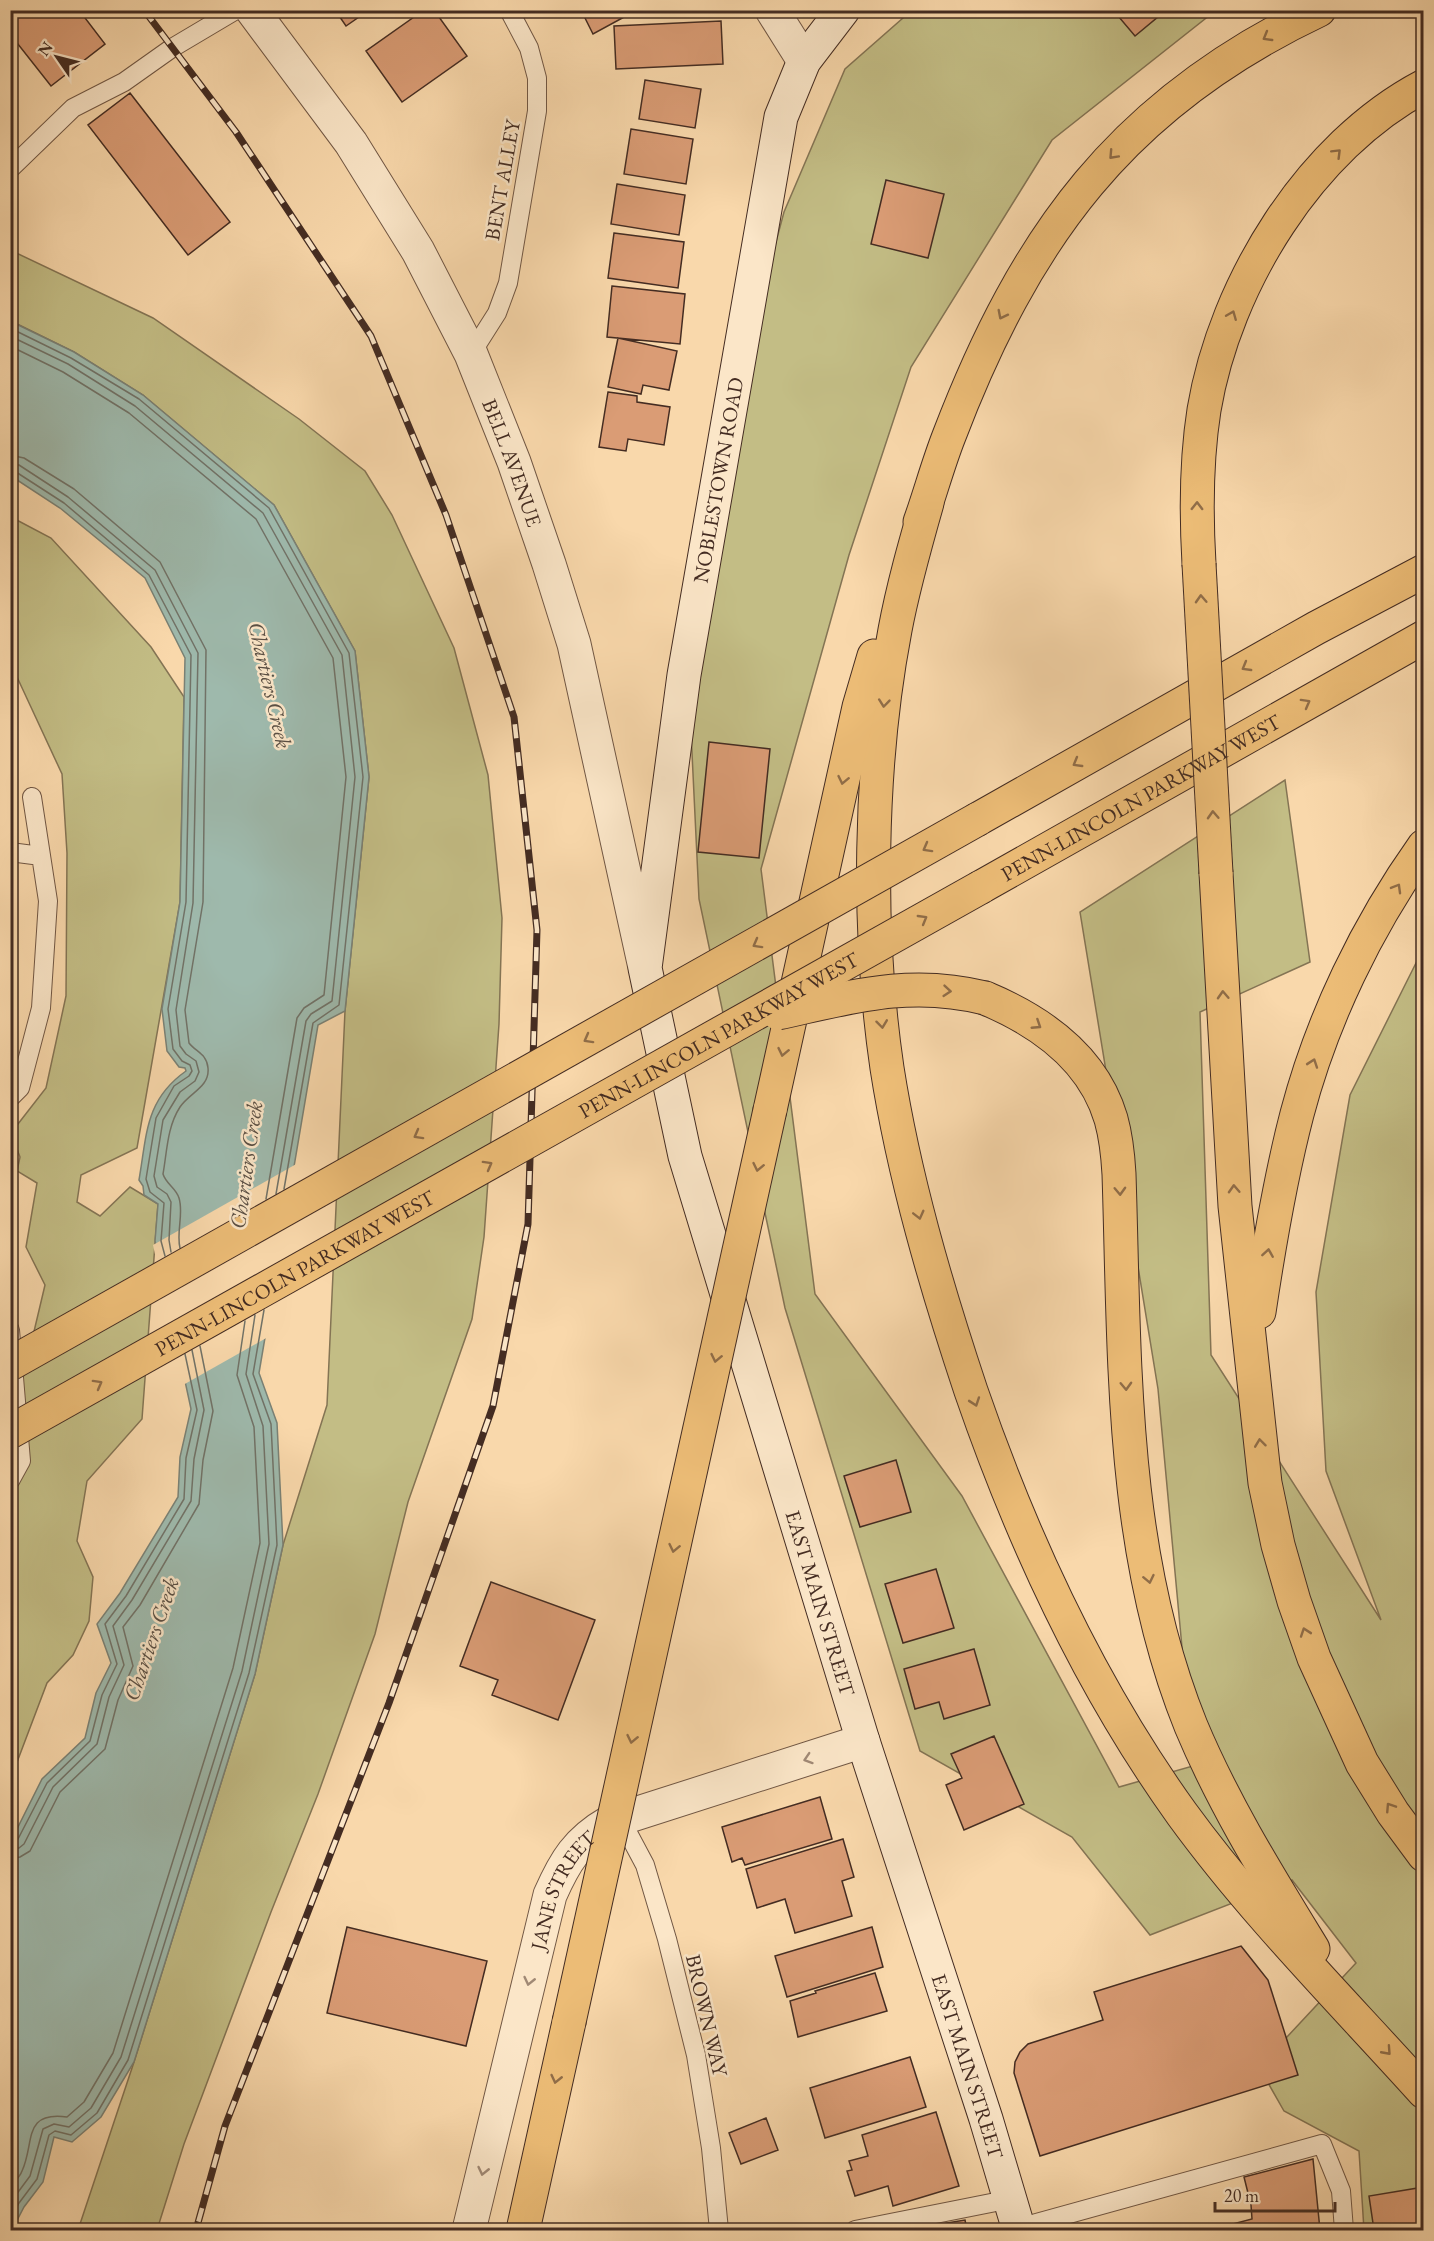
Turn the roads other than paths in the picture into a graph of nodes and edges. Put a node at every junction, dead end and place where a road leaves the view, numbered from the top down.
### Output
1 (236, 10) edge
2 (252, 10) edge
3 (509, 10) edge
4 (772, 10) edge
5 (843, 10) edge
6 (1319, 10) edge
7 (804, 62) junction
8 (1424, 86) edge
9 (10, 169) edge
10 (471, 354) junction
11 (927, 503) junction
12 (1424, 555) edge
13 (1424, 571) edge
14 (1316, 628) junction
15 (1424, 637) edge
16 (32, 797) dead end
17 (1424, 846) edge
18 (10, 852) edge
19 (41, 856) junction
20 (645, 968) junction
21 (744, 1021) junction
22 (10, 1098) edge
23 (10, 1330) edge
24 (1252, 1352) junction
25 (10, 1364) edge
26 (10, 1432) edge
27 (10, 1481) edge
28 (863, 1741) junction
29 (620, 1818) junction
30 (1424, 1855) edge
31 (1351, 2011) junction
32 (1424, 2092) edge
33 (1016, 2219) edge
34 (469, 2230) edge
35 (523, 2230) edge
36 (719, 2230) edge
37 (855, 2230) edge
38 (1344, 2230) edge

1 - 9 lane
2 - 10 main road, BELL AVENUE
3 - 10 lane, BENT ALLEY
4 - 7 main road
5 - 7 main road, NOBLESTOWN ROAD
6 -> 11 highway
7 - 20 main road, NOBLESTOWN ROAD
24 -> 8 highway, bridge
10 - 20 main road, BELL AVENUE
11 -> 31 highway
11 -> 35 highway, bridge
12 - 14 highway
13 - 14 highway
14 -> 25 highway, bridge
21 -> 15 highway, PENN-LINCOLN PARKWAY WEST, bridge
16 - 19 lane
24 -> 17 highway
18 - 19 lane
19 - 22 lane
20 - 28 main road, EAST MAIN STREET
26 -> 21 highway, PENN-LINCOLN PARKWAY WEST, bridge
21 -> 31 highway, bridge
23 - 27 lane
30 -> 24 highway
28 -> 29 main road, JANE STREET
28 - 33 main road, EAST MAIN STREET
29 -> 34 main road, JANE STREET
29 - 36 lane, BROWN WAY
31 -> 32 highway
33 - 37 lane
33 - 38 lane

